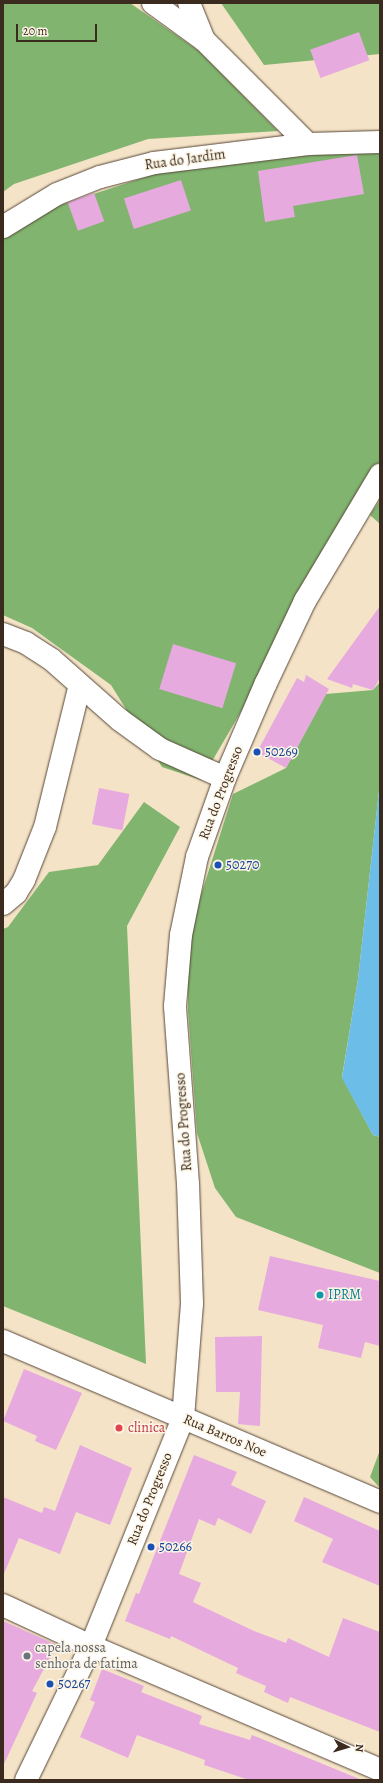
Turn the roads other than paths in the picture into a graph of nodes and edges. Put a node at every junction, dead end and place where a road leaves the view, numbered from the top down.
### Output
1 (153, 3) edge
2 (188, 3) edge
3 (204, 40) junction
4 (380, 142) edge
5 (308, 144) junction
6 (3, 227) edge
7 (380, 476) edge
8 (3, 634) edge
9 (80, 685) junction
10 (225, 778) junction
11 (3, 904) edge
12 (3, 1341) edge
13 (182, 1418) junction
14 (380, 1502) edge
15 (3, 1605) edge
16 (91, 1646) junction
17 (380, 1770) edge
18 (26, 1780) edge

1 - 3 street
2 - 3 street
3 - 5 street
4 - 5 street, Rua do Jardim
5 - 6 street, Rua do Jardim
7 - 10 street, Rua do Progresso
8 - 9 street
9 - 10 street
9 - 11 street
10 - 13 street, Rua do Progresso
12 - 13 street, Rua Barros Noe
13 - 14 street, Rua Barros Noe
13 - 16 street, Rua do Progresso
15 - 16 street
16 - 17 street
16 - 18 street, Rua do Progresso

